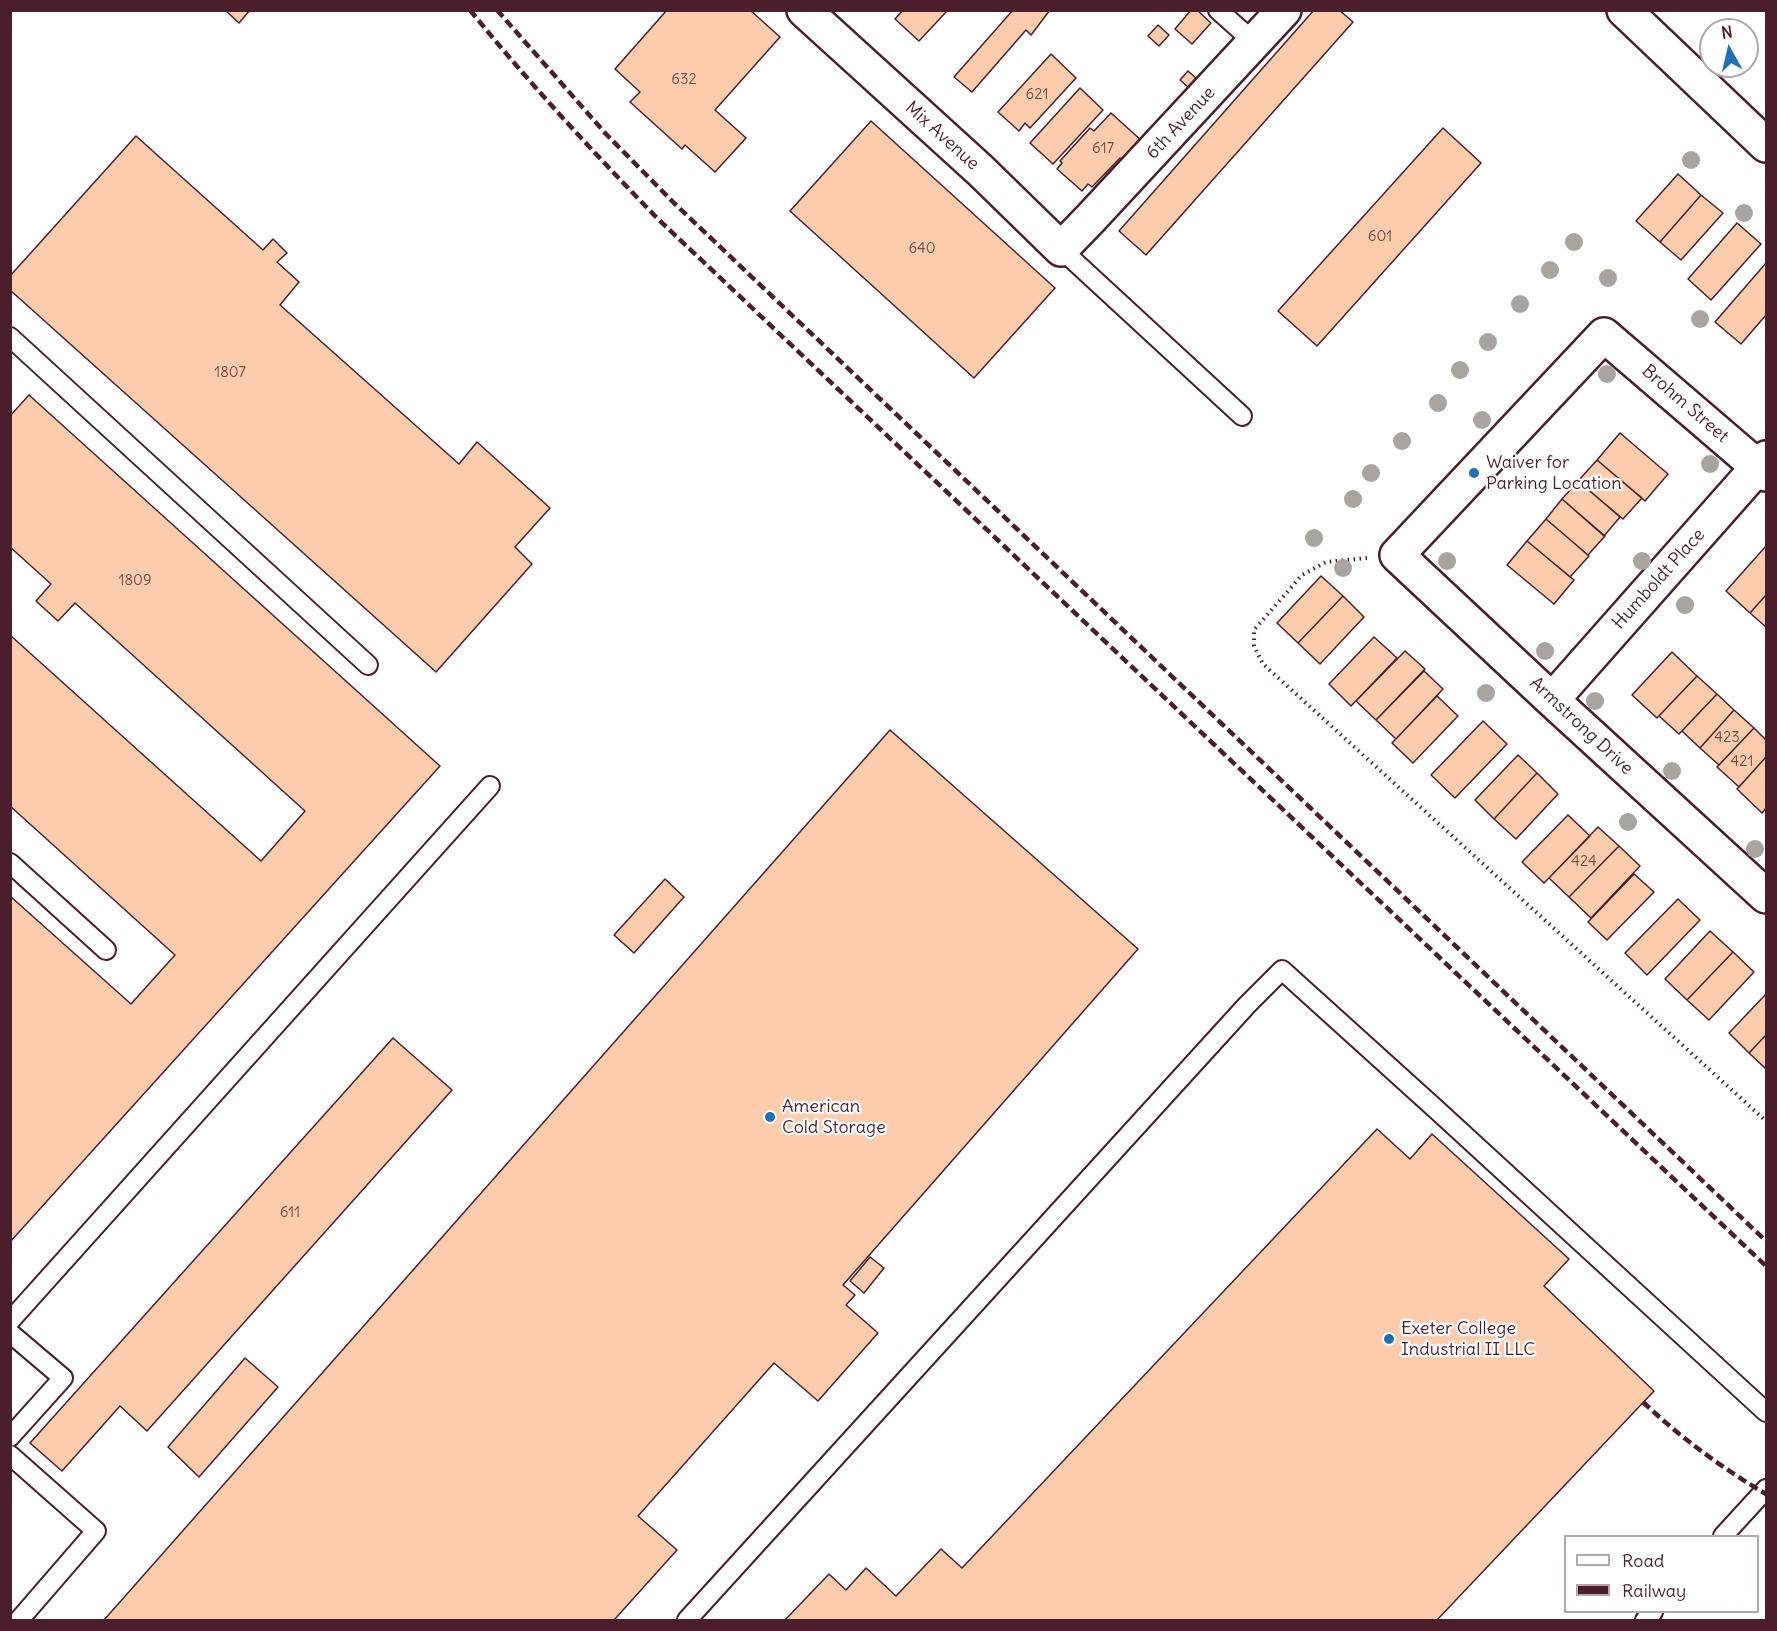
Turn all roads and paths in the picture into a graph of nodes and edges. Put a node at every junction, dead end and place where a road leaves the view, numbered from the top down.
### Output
1 (804, 10) edge
2 (1218, 10) edge
3 (1284, 10) edge
4 (1624, 10) edge
5 (1255, 43) junction
6 (1767, 145) edge
7 (1069, 241) junction
8 (10, 337) edge
9 (1242, 416) dead end
10 (1764, 467) edge
11 (1397, 555) junction
12 (368, 664) dead end
13 (1552, 700) junction
14 (489, 786) dead end
15 (10, 863) edge
16 (1765, 893) edge
17 (106, 950) dead end
18 (1767, 1121) edge
19 (10, 1321) edge
20 (10, 1333) edge
21 (1767, 1412) edge
22 (10, 1437) edge
23 (10, 1455) edge
24 (1767, 1489) edge
25 (1724, 1535) edge
26 (19, 1620) edge
27 (687, 1620) edge

1 - 7 street, Mix Avenue
2 - 5 lane
3 - 5 street, 6th Avenue
4 - 6 street
5 - 7 street, 6th Avenue
7 - 9 lane
8 - 12 lane
10 - 11 street, Brohm Street
10 - 13 street, Humboldt Place
11 - 13 street, Armstrong Drive
11 - 18 path
13 - 16 street, Armstrong Drive
14 - 19 lane
15 - 17 lane
20 - 22 lane
21 - 27 lane
23 - 26 lane
24 - 25 lane

